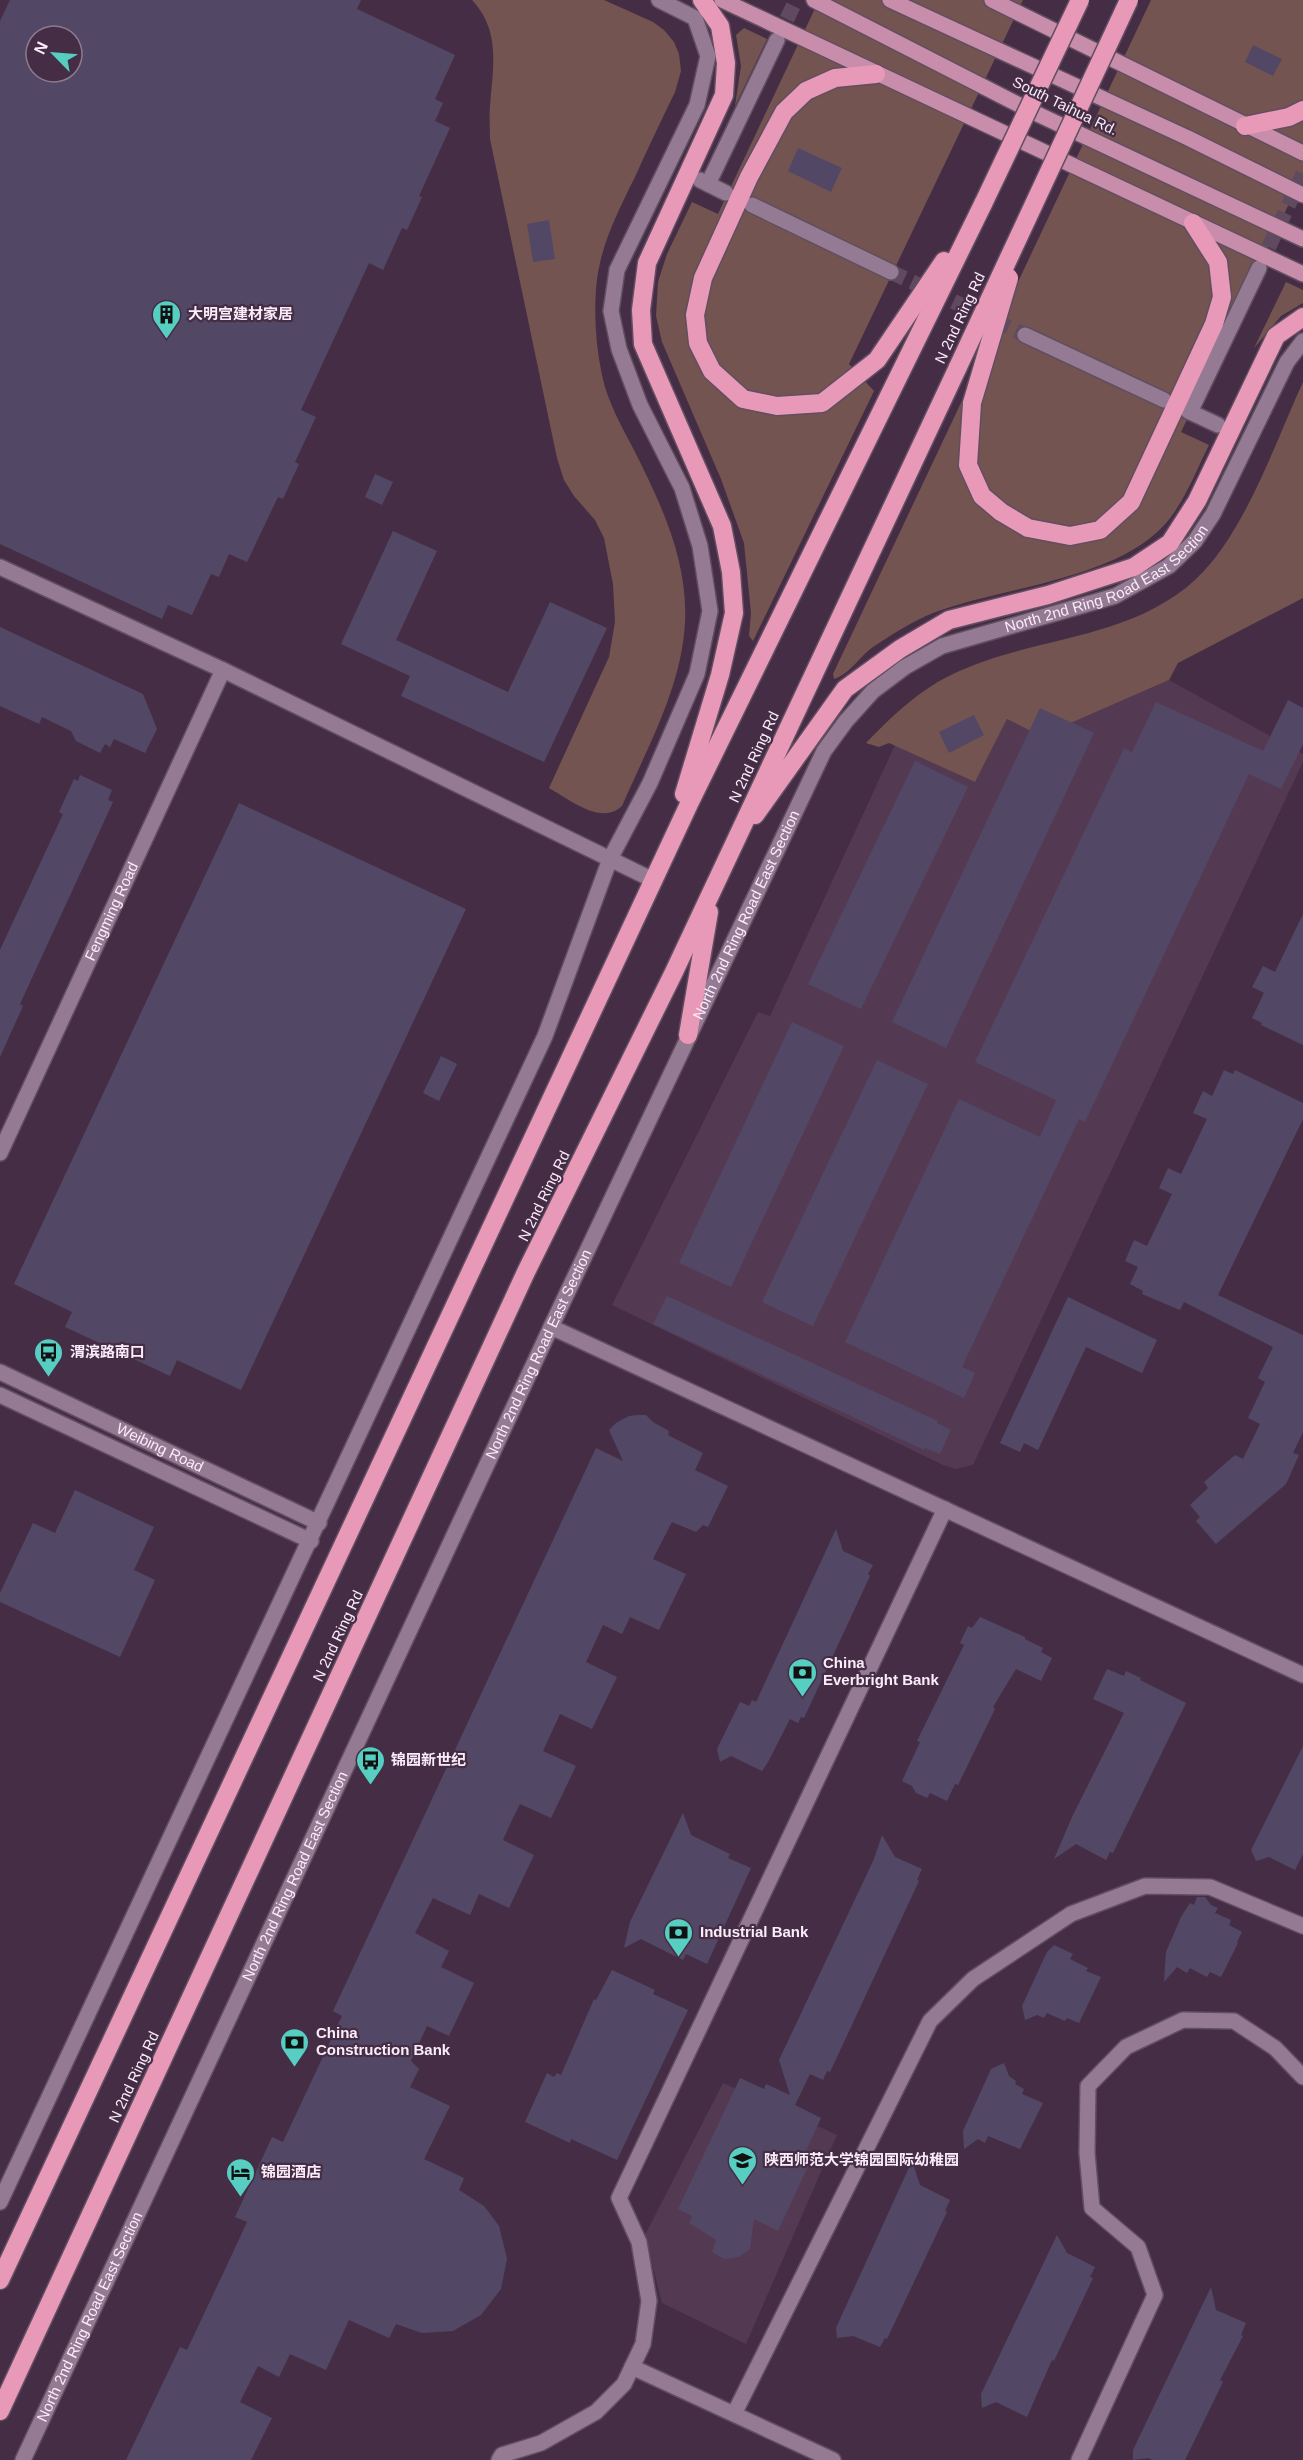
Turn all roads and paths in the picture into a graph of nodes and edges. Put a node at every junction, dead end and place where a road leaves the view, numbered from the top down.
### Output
1 (659, 0) edge
2 (702, 0) edge
3 (722, 0) edge
4 (814, 0) edge
5 (890, 0) edge
6 (992, 0) edge
7 (1080, 0) edge
8 (1129, 0) edge
9 (777, 40) tunnel mouth
10 (876, 74) junction
11 (1303, 110) edge
12 (1245, 126) junction
13 (1303, 153) edge
14 (726, 193) dead end
15 (1303, 195) edge
16 (984, 202) junction
17 (752, 205) dead end
18 (1027, 218) junction
19 (1193, 223) junction
20 (1303, 239) edge
21 (1259, 268) tunnel mouth
22 (891, 272) tunnel mouth
23 (1303, 274) edge
24 (1303, 316) edge
25 (1025, 334) tunnel mouth
26 (1303, 341) edge
27 (1164, 400) dead end
28 (1218, 425) dead end
29 (0, 567) edge
30 (223, 670) junction
31 (728, 853) junction
32 (665, 856) junction
33 (610, 860) junction
34 (653, 880) junction
35 (713, 887) junction
36 (688, 1035) junction
37 (0, 1153) edge
38 (551, 1327) junction
39 (0, 1372) edge
40 (0, 1395) edge
41 (945, 1509) junction
42 (319, 1523) junction
43 (311, 1541) junction
44 (1303, 1674) edge
45 (1303, 1926) edge
46 (1303, 2077) edge
47 (6, 2171) edge
48 (0, 2202) edge
49 (0, 2280) edge
50 (632, 2367) junction
51 (0, 2411) edge
52 (734, 2414) junction
53 (23, 2460) edge
54 (499, 2460) edge
55 (833, 2460) edge
56 (1078, 2460) edge

1 - 33 street
2 - 32 highway
3 - 10 main road
4 - 20 main road, South Taihua Rd.
5 - 15 main road, South Taihua Rd.
6 - 12 main road
7 - 16 highway, N 2nd Ring Rd, bridge
8 - 18 highway, N 2nd Ring Rd, bridge
9 - 14 street
10 - 16 highway
10 - 19 main road
11 - 12 highway
12 - 13 main road
16 - 32 highway, N 2nd Ring Rd
17 - 22 street
18 - 19 highway, bridge
18 - 31 highway, N 2nd Ring Rd, bridge
19 - 23 main road
21 - 28 street
24 - 31 highway
25 - 27 street
26 - 36 street, North 2nd Ring Road East Section
29 - 30 street
30 - 33 street
30 - 37 street, Fengming Road
31 - 35 highway, N 2nd Ring Rd
32 - 34 highway, N 2nd Ring Rd
33 - 34 street
33 - 42 street
34 - 49 highway, N 2nd Ring Rd
35 - 36 highway
35 - 51 highway, N 2nd Ring Rd
36 - 38 street, North 2nd Ring Road East Section
38 - 41 street
38 - 53 street, North 2nd Ring Road East Section
39 - 42 street, Weibing Road
40 - 43 street, Weibing Road
41 - 44 street
41 - 50 street
42 - 43 street
43 - 47 street
45 - 52 street
46 - 56 street
47 - 48 street
50 - 52 street
50 - 54 street
52 - 55 street

